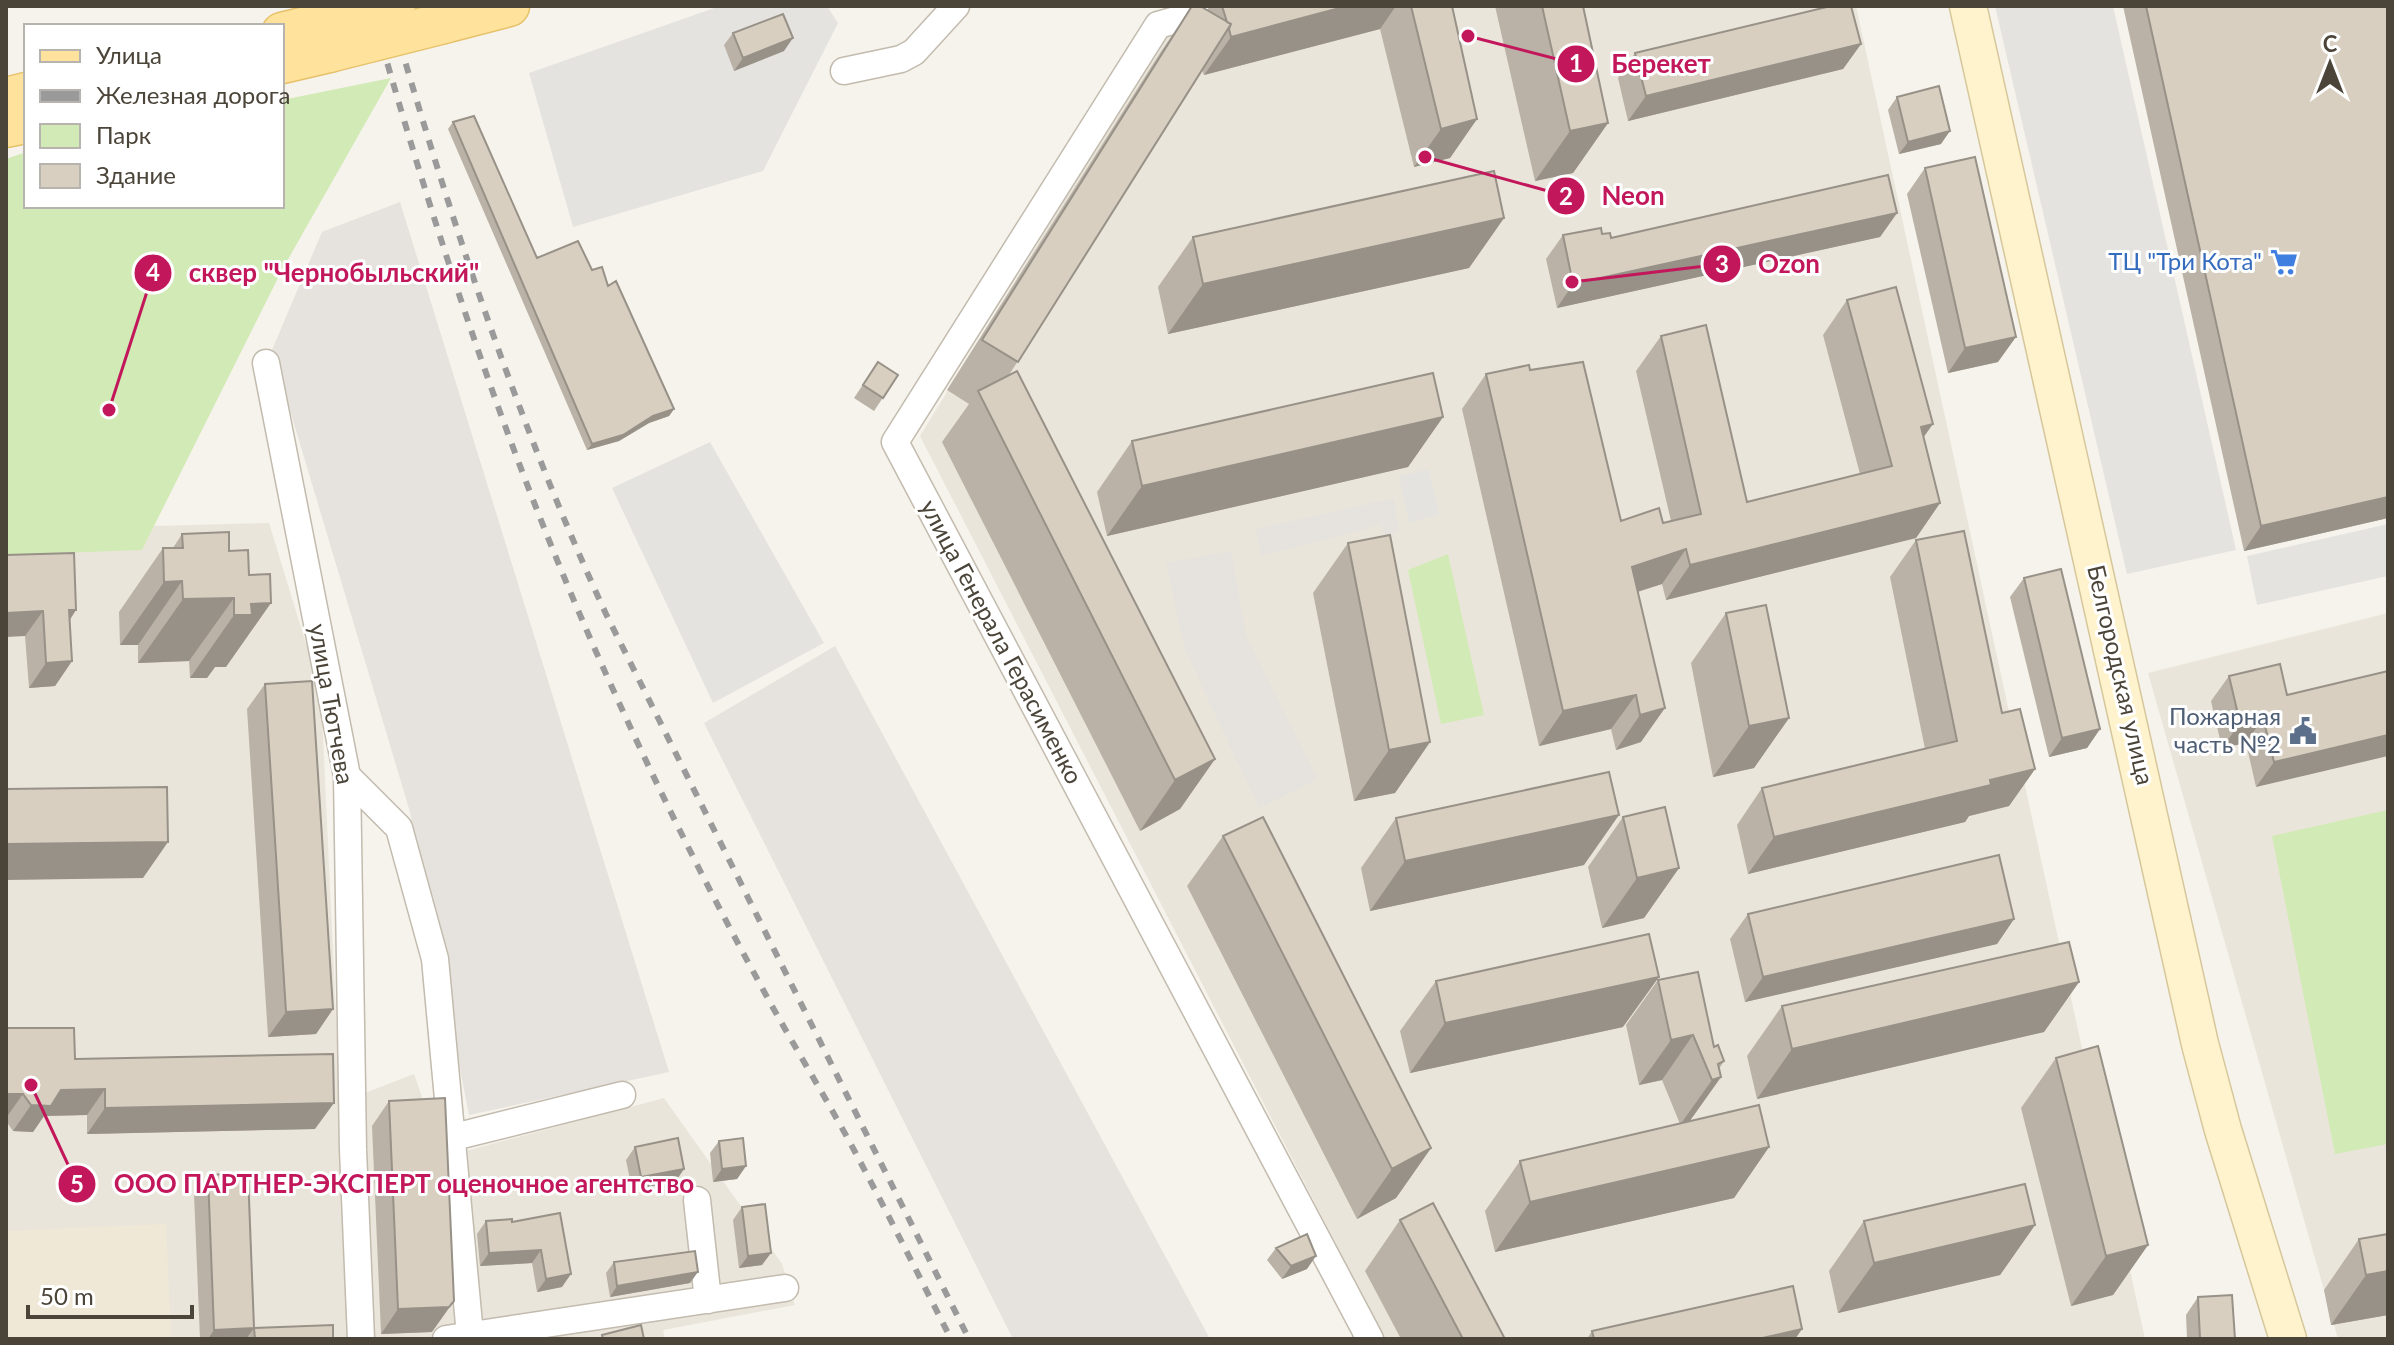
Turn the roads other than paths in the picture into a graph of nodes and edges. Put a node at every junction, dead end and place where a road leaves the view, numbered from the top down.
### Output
1 (394, 6) edge
2 (509, 6) edge
3 (956, 6) edge
4 (1225, 6) edge
5 (1968, 6) edge
6 (284, 33) edge
7 (326, 38) junction
8 (284, 62) edge
9 (844, 71) dead end
10 (266, 363) dead end
11 (347, 776) junction
12 (622, 1095) dead end
13 (450, 1138) junction
14 (697, 1200) dead end
15 (785, 1288) dead end
16 (708, 1300) junction
17 (544, 1332) edge
18 (458, 1337) edge
19 (361, 1339) edge
20 (1370, 1339) edge
21 (2288, 1339) edge

1 - 7 main road, bridge
2 - 7 main road, bridge
3 - 9 street
4 - 20 street, улица Генерала Герасименко
5 - 21 main road, Белгородская улица
6 - 7 main road
7 - 8 main road
10 - 11 street, улица Тютчева
11 - 13 street
11 - 19 street, улица Тютчева
12 - 13 street
13 - 18 street
14 - 16 street
15 - 16 street
16 - 17 street
17 - 18 street

